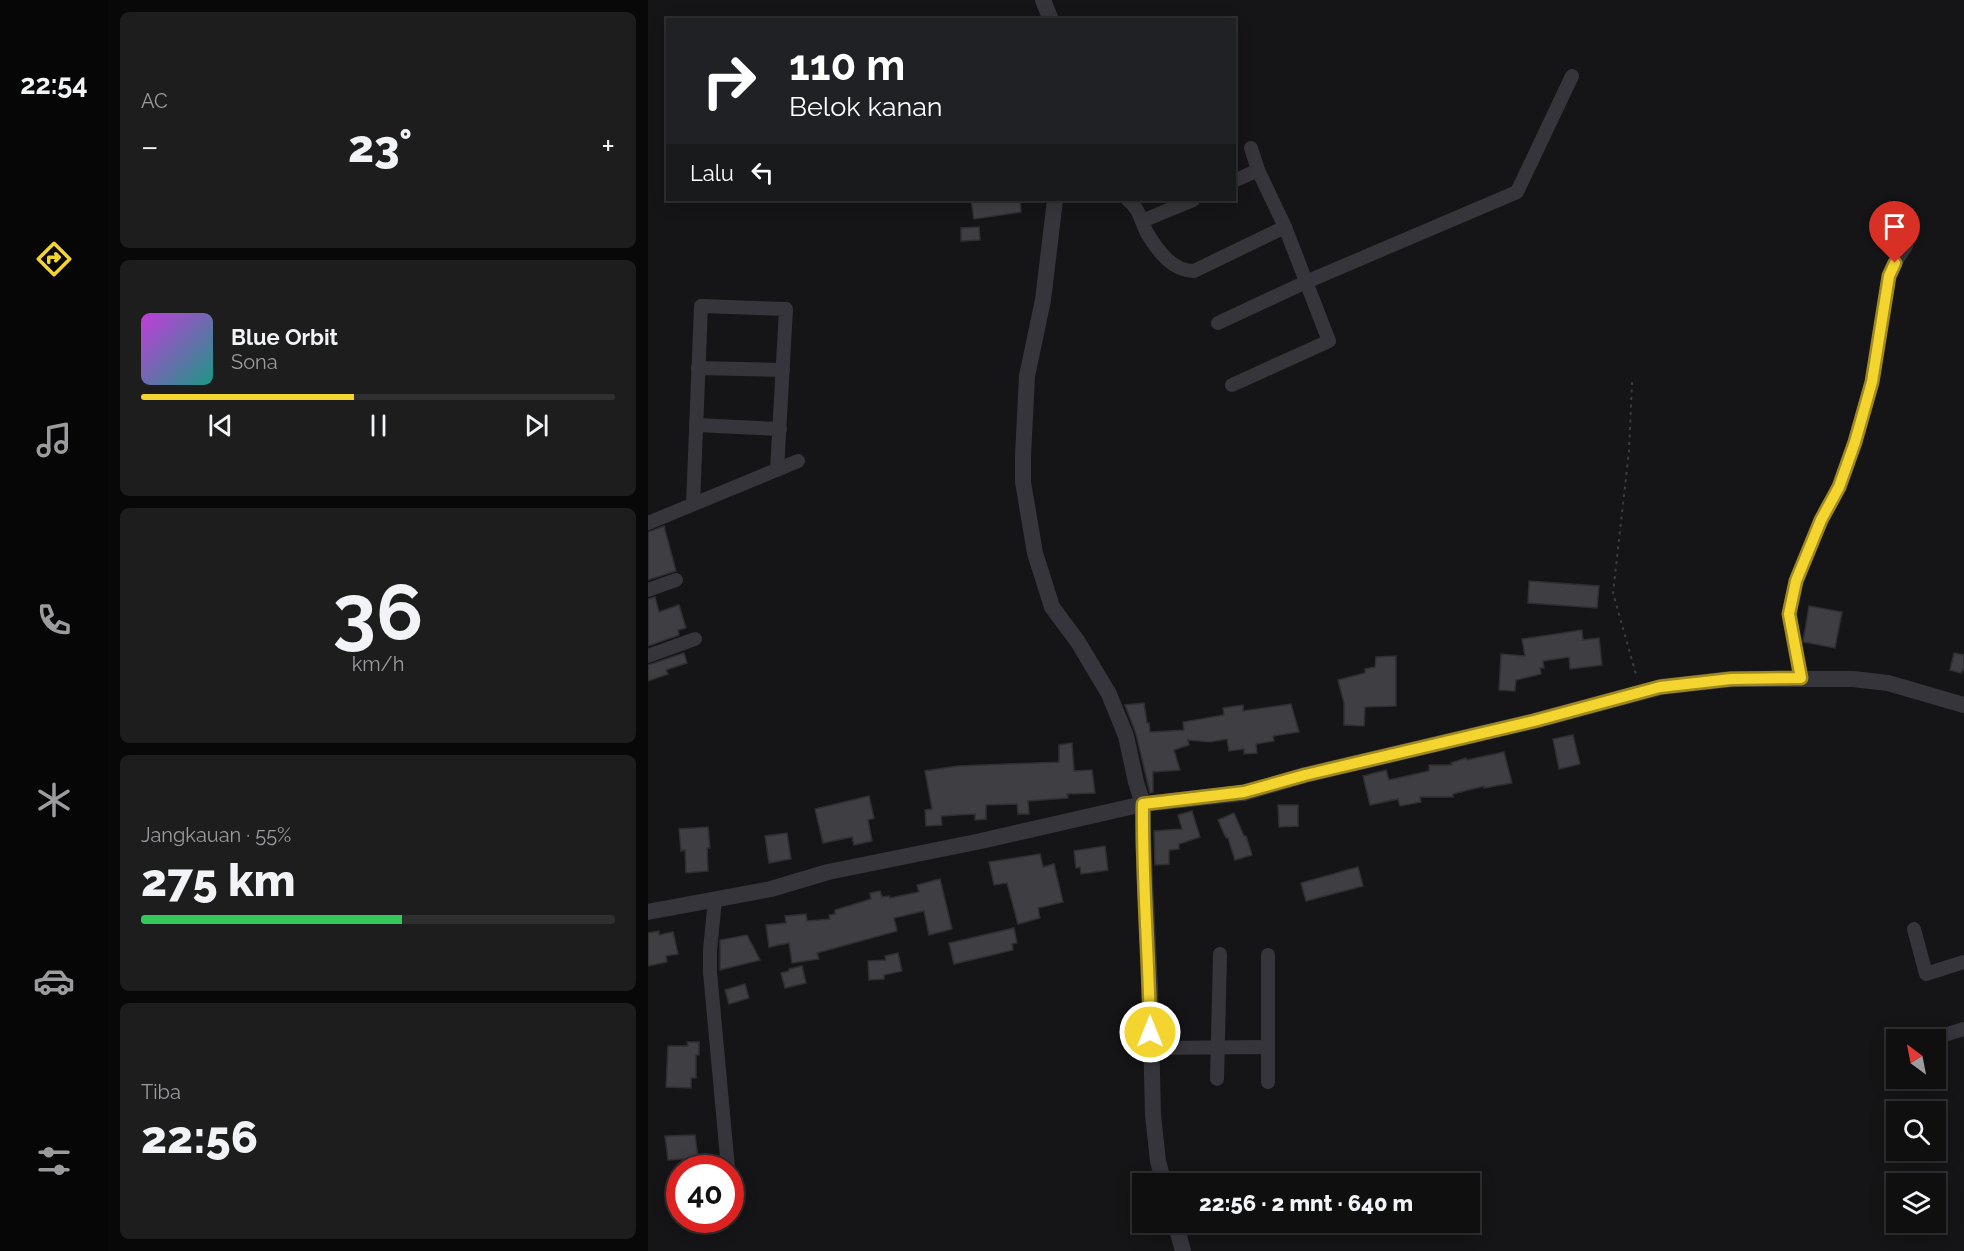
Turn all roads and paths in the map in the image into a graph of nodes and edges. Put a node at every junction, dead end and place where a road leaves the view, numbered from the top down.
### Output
1 (1043, 0) edge
2 (1050, 18) edge
3 (1572, 76) dead end
4 (1251, 148) dead end
5 (1258, 170) junction
6 (1236, 180) edge
7 (1056, 201) edge
8 (1129, 201) edge
9 (1191, 201) edge
10 (1142, 221) junction
11 (1285, 227) junction
12 (1906, 246) dead end
13 (1306, 282) junction
14 (1218, 323) dead end
15 (698, 368) junction
16 (783, 370) junction
17 (1632, 382) dead end
18 (1232, 386) dead end
19 (696, 425) junction
20 (780, 429) junction
21 (798, 461) dead end
22 (777, 470) junction
23 (693, 504) junction
24 (648, 523) edge
25 (676, 580) dead end
26 (648, 590) edge
27 (695, 639) dead end
28 (648, 656) edge
29 (1801, 678) junction
30 (1641, 692) junction
31 (1964, 705) edge
32 (1143, 804) junction
33 (715, 900) junction
34 (648, 912) edge
35 (1914, 929) dead end
36 (1220, 954) dead end
37 (1268, 955) dead end
38 (1964, 962) edge
39 (1964, 1029) edge
40 (1946, 1034) edge
41 (1268, 1047) junction
42 (1150, 1048) junction
43 (1218, 1048) junction
44 (1217, 1079) dead end
45 (1268, 1082) dead end
46 (727, 1155) edge
47 (1161, 1173) edge
48 (1178, 1233) edge
49 (1183, 1251) edge

1 - 2 street
3 - 13 street
4 - 5 street
5 - 6 street
5 - 11 street
7 - 32 street
8 - 10 street
9 - 10 street
10 - 11 street
11 - 13 street
12 - 29 street
13 - 14 street
13 - 18 street
15 - 16 street
15 - 16 street
15 - 19 street
16 - 20 street
17 - 30 path
19 - 20 street
19 - 23 street
20 - 22 street
21 - 22 street
22 - 23 street
23 - 24 street
25 - 26 street
27 - 28 street
29 - 30 street
29 - 31 street
30 - 32 street
32 - 33 street
32 - 42 street
33 - 34 street
33 - 46 street
35 - 38 street
36 - 43 street
37 - 41 street
39 - 40 street
41 - 43 street
41 - 45 street
42 - 43 street
42 - 47 street
43 - 44 street
48 - 49 street

